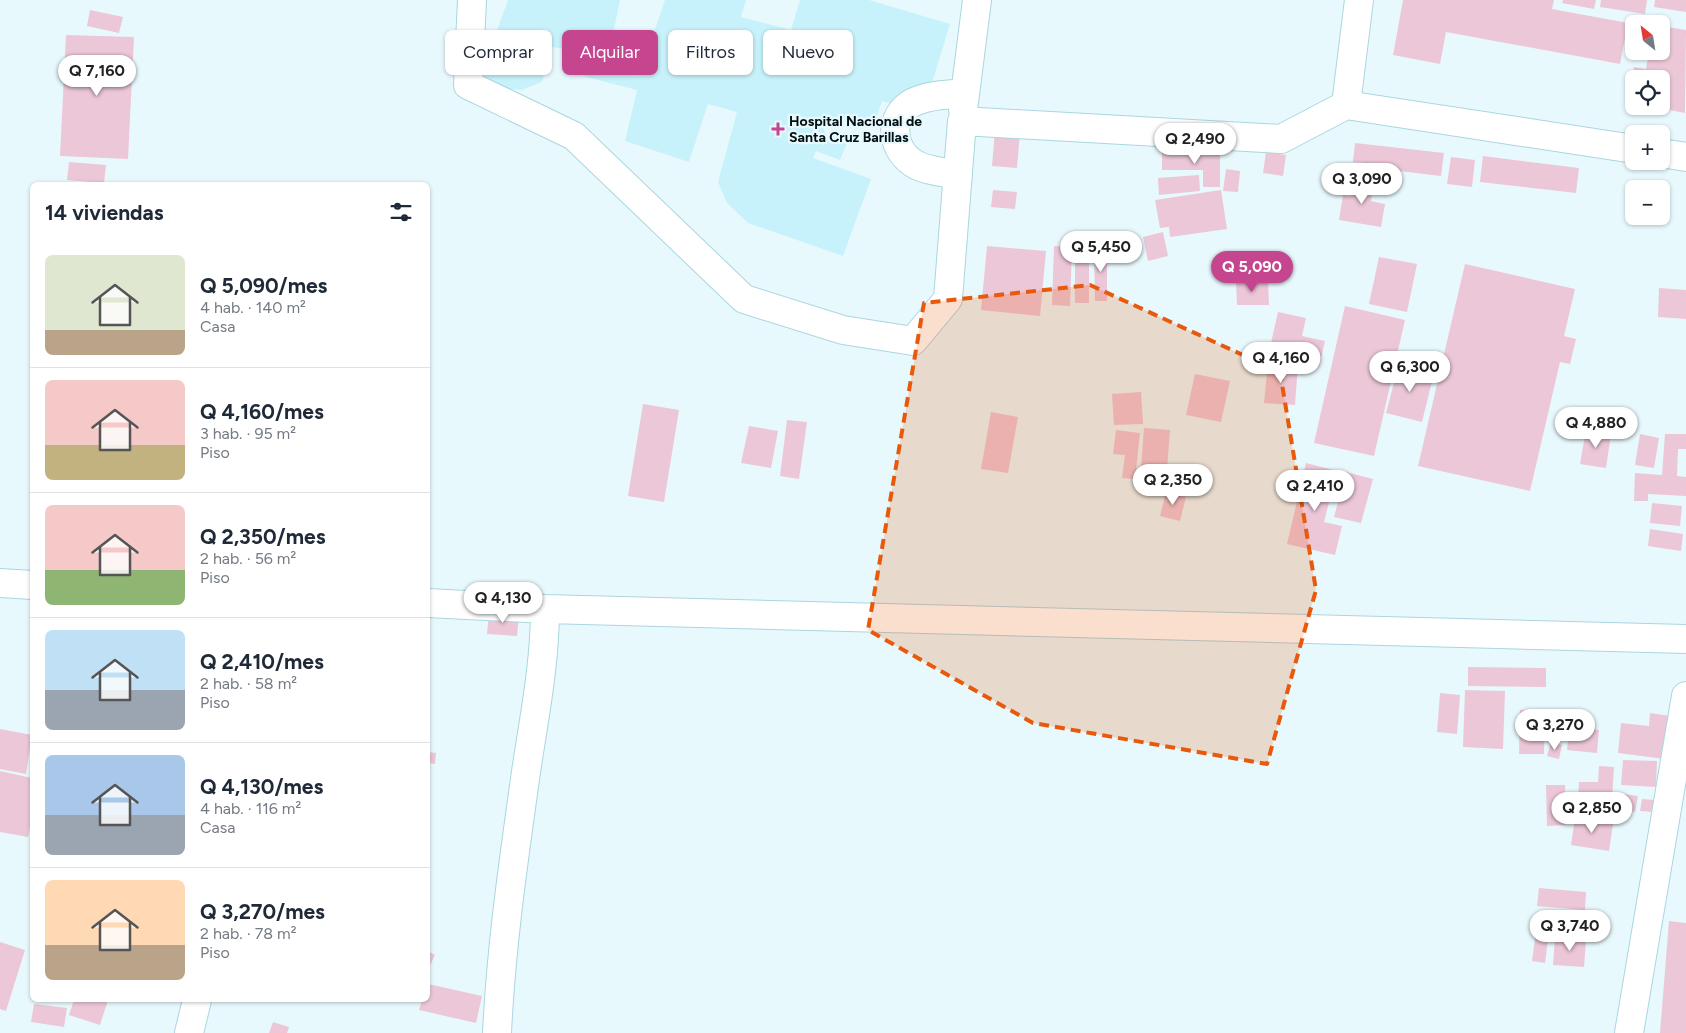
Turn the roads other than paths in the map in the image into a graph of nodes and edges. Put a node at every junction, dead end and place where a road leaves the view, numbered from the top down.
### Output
1 (472, 0) edge
2 (976, 0) edge
3 (1359, 0) edge
4 (965, 93) junction
5 (1346, 104) junction
6 (962, 121) junction
7 (1625, 148) edge
8 (1670, 154) edge
9 (1686, 157) edge
10 (958, 175) junction
11 (0, 583) edge
12 (30, 585) edge
13 (430, 603) edge
14 (545, 609) junction
15 (1686, 639) edge
16 (1686, 696) edge
17 (197, 1002) edge
18 (189, 1033) edge
19 (497, 1033) edge
20 (1629, 1033) edge

1 - 10 street
2 - 4 street
3 - 5 street
4 - 6 street
4 - 10 street
5 - 6 street
5 - 7 street
6 - 10 street
8 - 9 street
11 - 12 street
13 - 14 street
14 - 15 street
14 - 19 street
16 - 20 street
17 - 18 street

